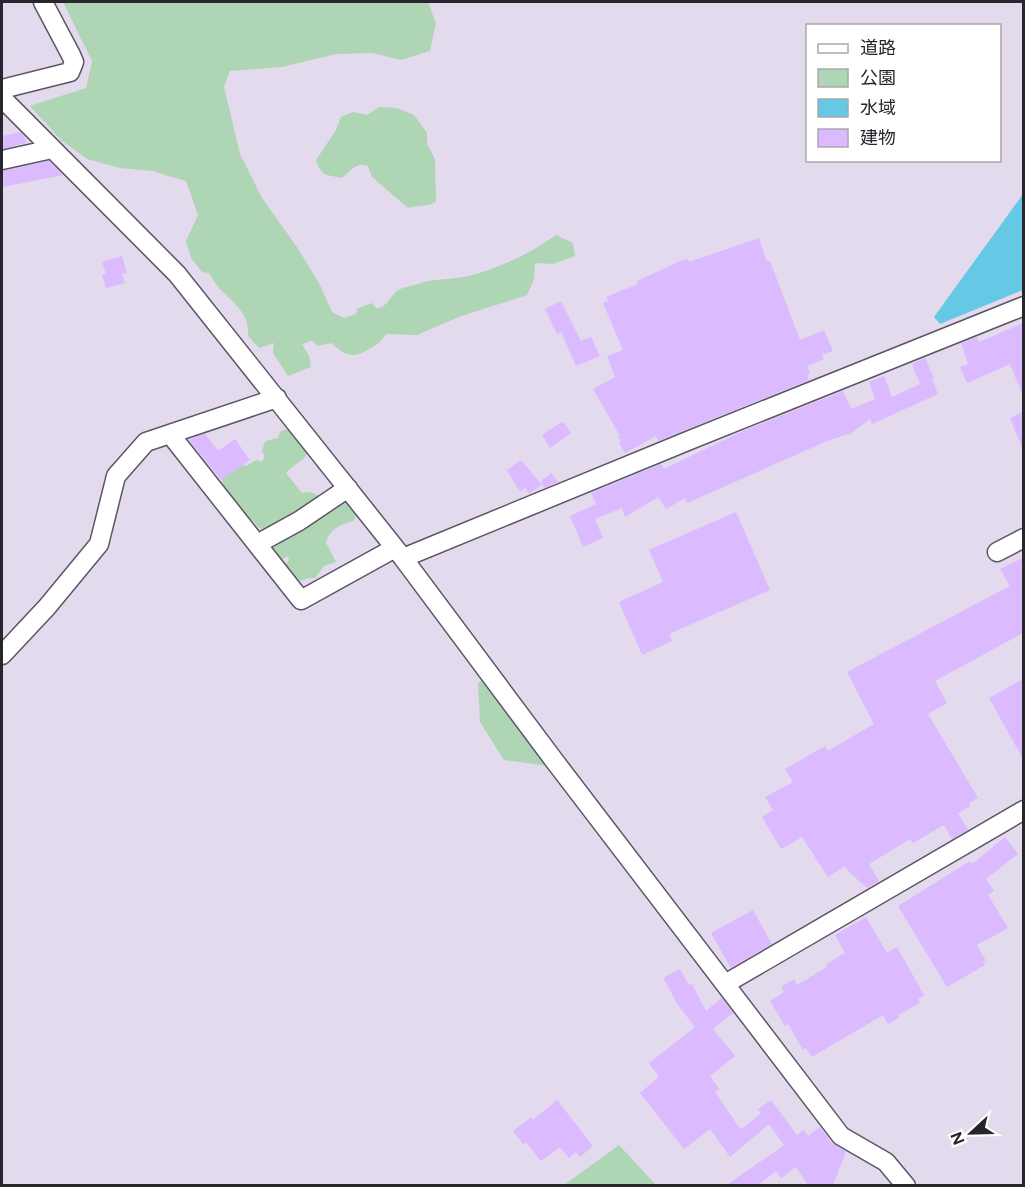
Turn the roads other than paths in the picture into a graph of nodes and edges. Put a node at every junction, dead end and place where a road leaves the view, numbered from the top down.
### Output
1 (43, 2) edge
2 (2, 90) edge
3 (2, 98) edge
4 (52, 149) junction
5 (2, 160) edge
6 (1023, 306) edge
7 (277, 398) junction
8 (170, 434) junction
9 (348, 488) junction
10 (1023, 538) edge
11 (257, 544) junction
12 (997, 552) dead end
13 (399, 553) junction
14 (2, 655) edge
15 (1023, 810) edge
16 (725, 984) junction
17 (906, 1185) edge

1 - 2 street
3 - 4 street
4 - 5 street
4 - 7 street
6 - 13 street
7 - 8 street
7 - 9 street
8 - 11 street
8 - 14 street
9 - 11 street
9 - 13 street
10 - 12 street
11 - 13 street
13 - 16 street
15 - 16 street
16 - 17 street

